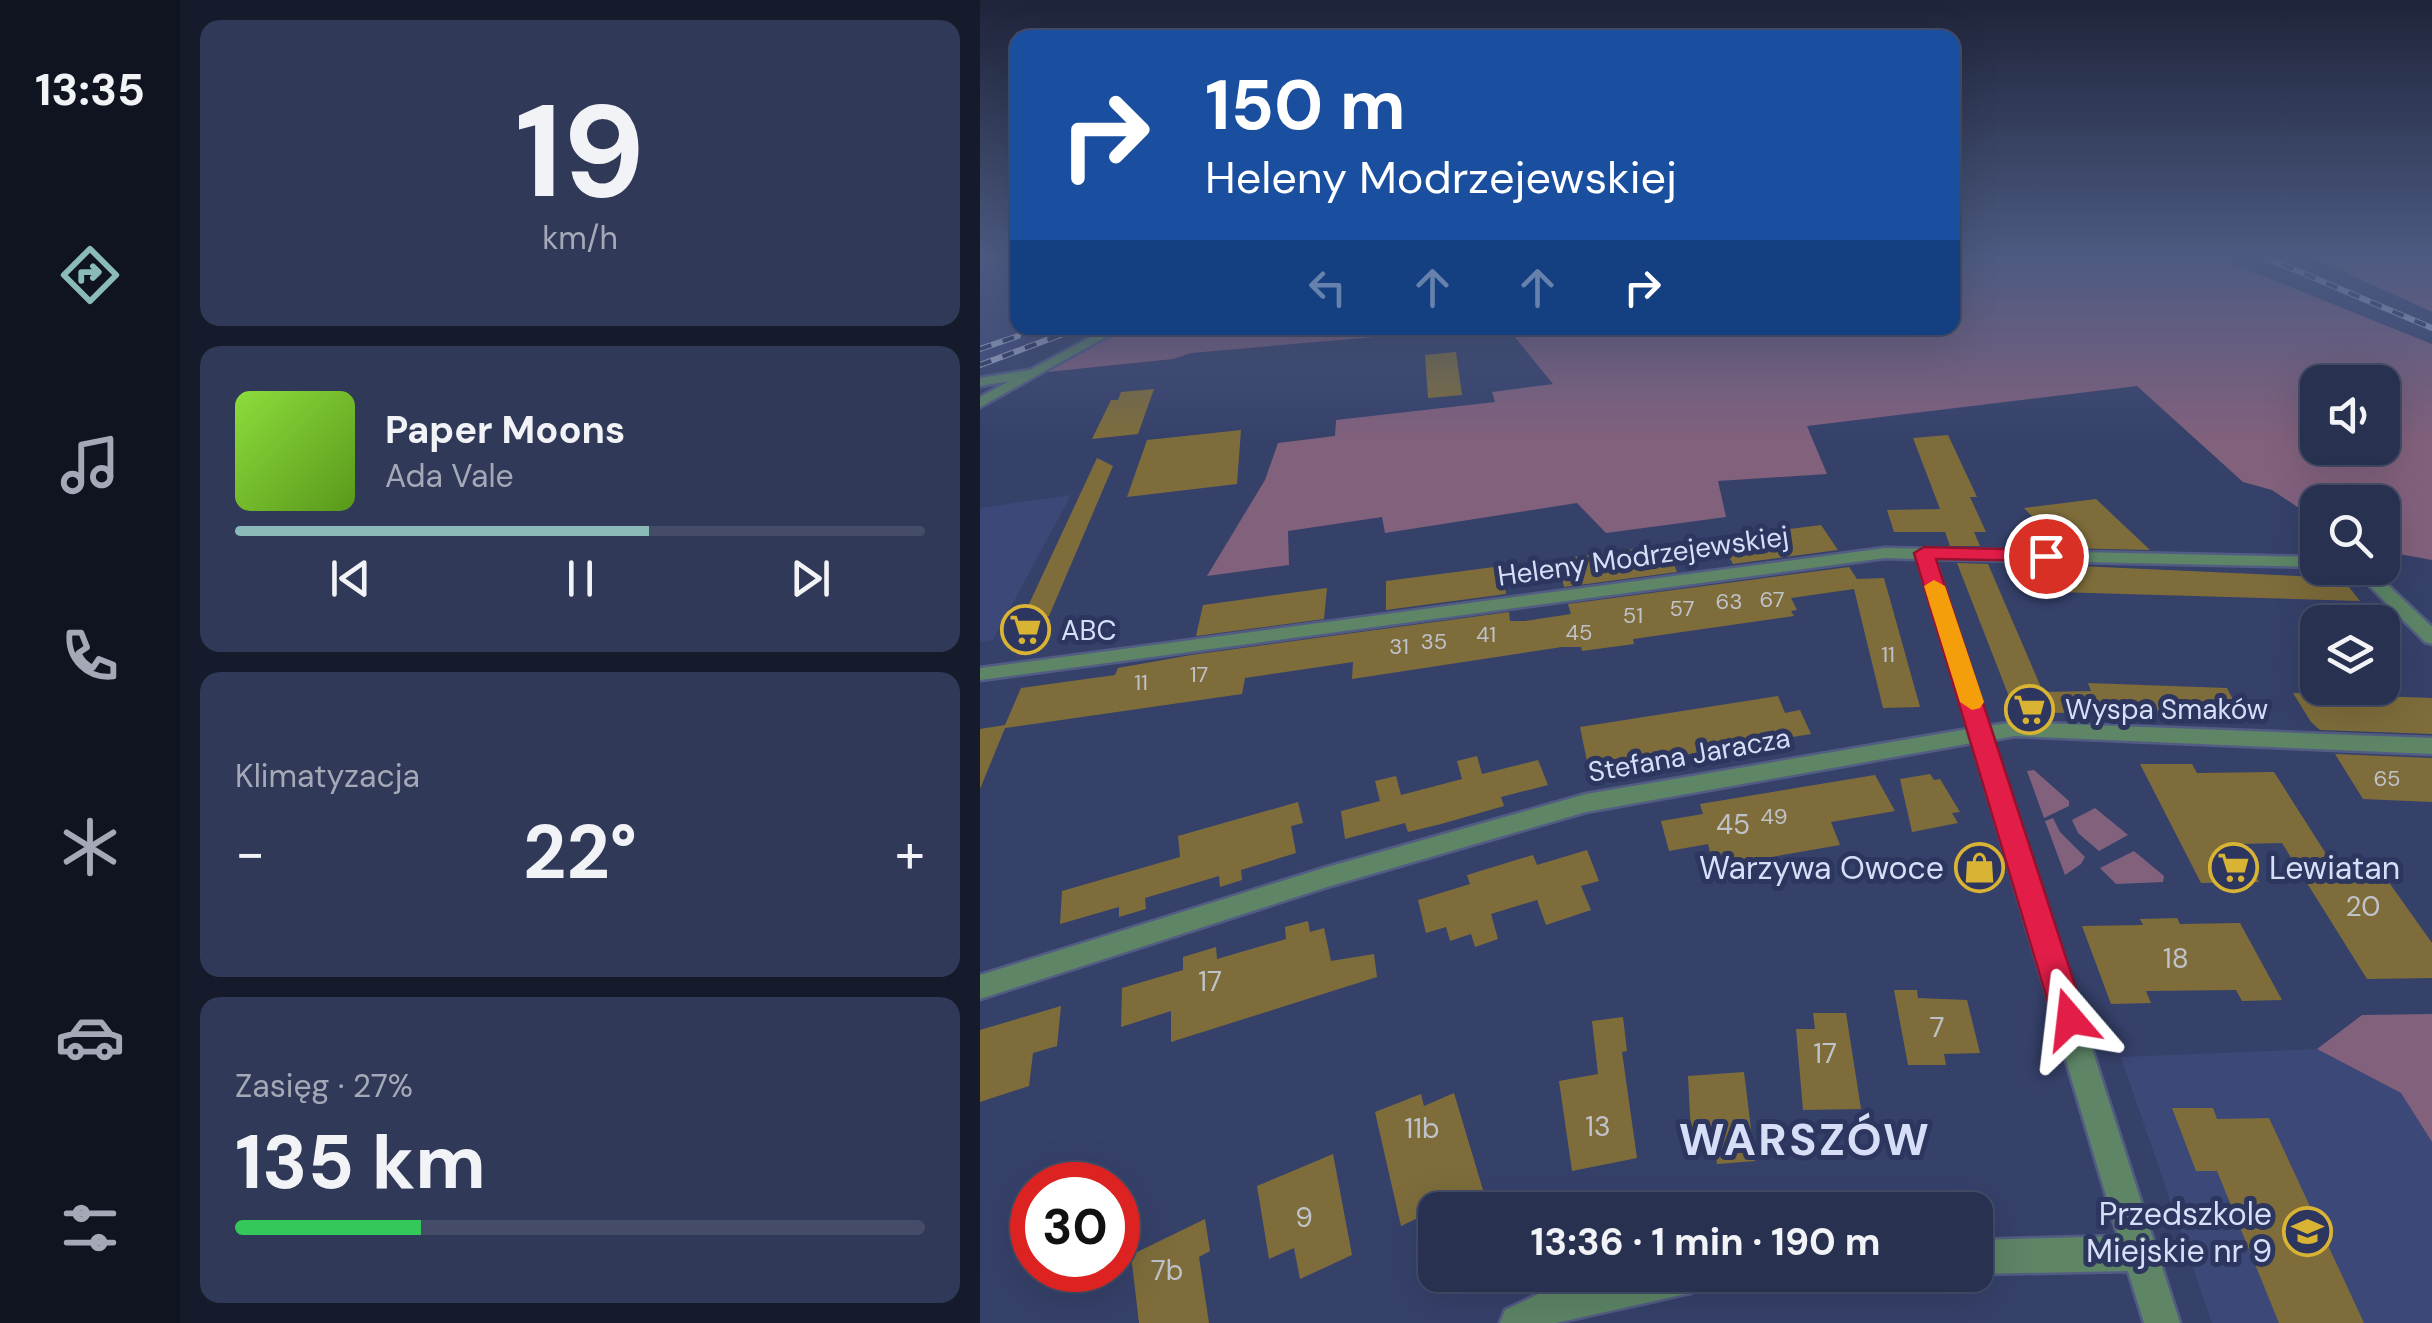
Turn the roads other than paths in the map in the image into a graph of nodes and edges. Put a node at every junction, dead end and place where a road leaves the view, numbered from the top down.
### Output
1 (1103, 335) edge
2 (1029, 374) junction
3 (980, 382) edge
4 (980, 403) edge
5 (1924, 553) junction
6 (2300, 562) edge
7 (2377, 585) edge
8 (2432, 638) edge
9 (980, 674) edge
10 (1982, 735) junction
11 (2432, 746) edge
12 (980, 987) edge
13 (2141, 1253) junction
14 (1993, 1257) edge
15 (1612, 1292) edge
16 (1518, 1323) edge
17 (2162, 1323) edge

1 - 2 street
2 - 3 street
2 - 4 street
5 - 6 street, Heleny Modrzejewskiej
5 - 9 street, Heleny Modrzejewskiej
5 - 10 street
7 - 8 street
10 - 11 street, Stefana Jaracza
10 - 12 street, Stefana Jaracza
10 - 13 street
13 - 14 street
13 - 17 street
15 - 16 street

